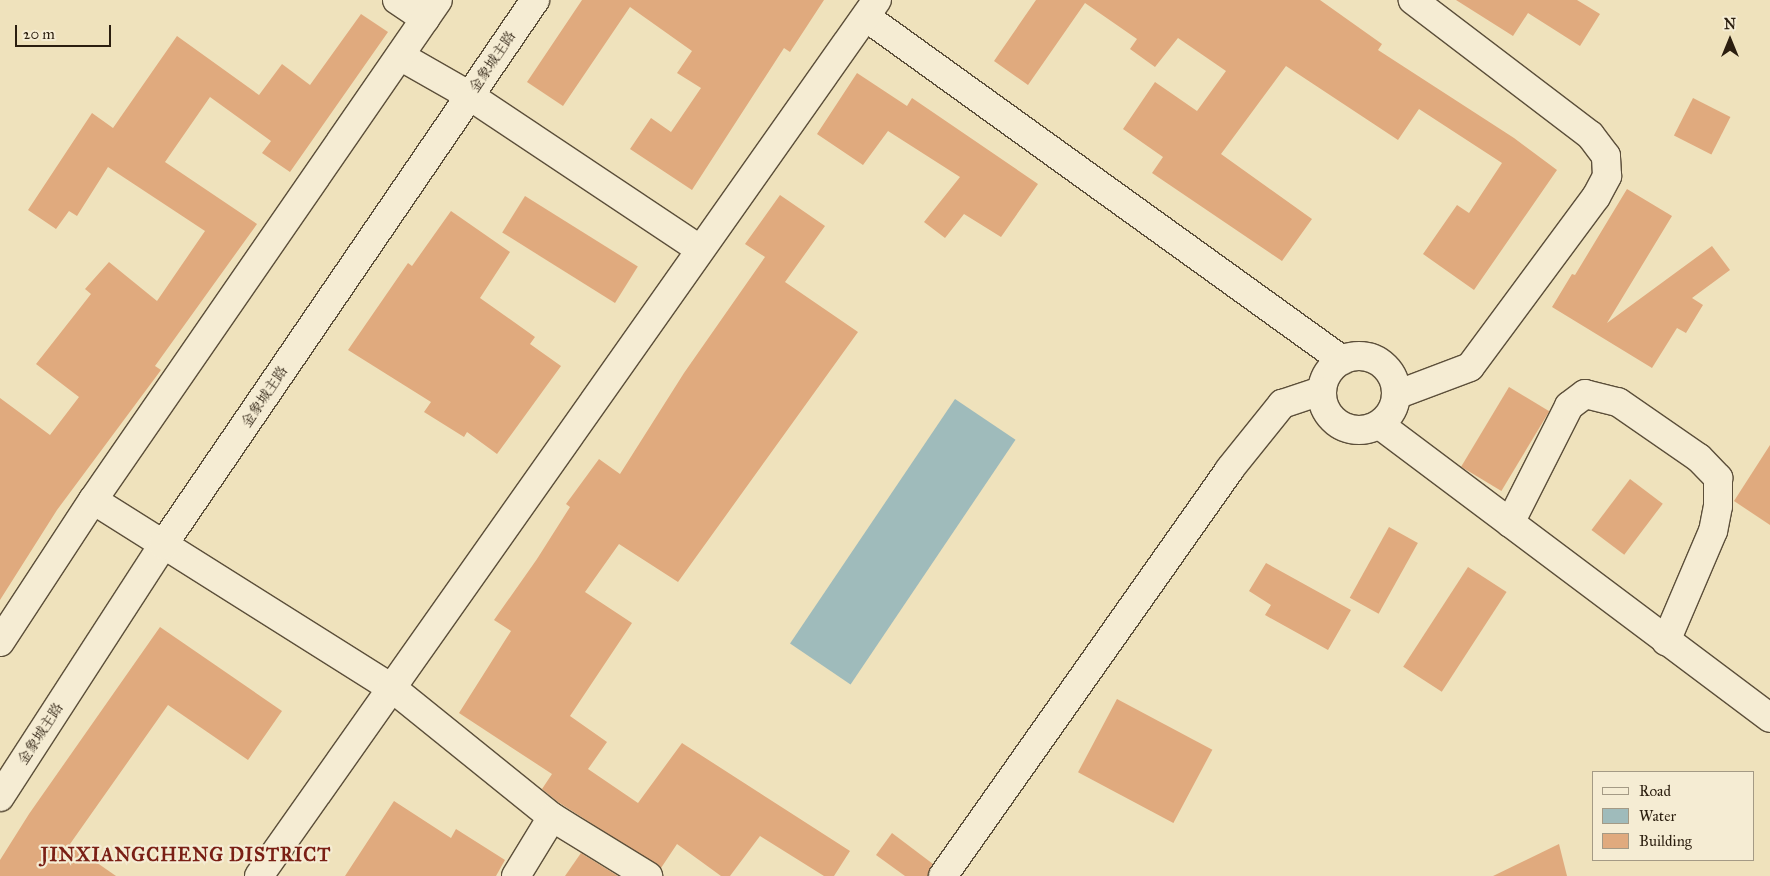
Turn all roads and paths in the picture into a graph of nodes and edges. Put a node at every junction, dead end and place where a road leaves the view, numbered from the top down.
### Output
1 (397, 0) edge
2 (535, 0) edge
3 (1413, 0) edge
4 (872, 8) edge
5 (432, 9) edge
6 (400, 56) junction
7 (470, 96) junction
8 (699, 249) junction
9 (1342, 360) junction
10 (1321, 391) junction
11 (1396, 395) junction
12 (1380, 425) junction
13 (93, 500) junction
14 (1510, 523) junction
15 (163, 546) junction
16 (1666, 640) junction
17 (0, 642) edge
18 (392, 688) junction
19 (1770, 718) edge
20 (0, 797) edge
21 (552, 817) junction
22 (259, 876) edge
23 (516, 876) edge
24 (648, 876) edge
25 (943, 876) edge

1 - 5 street
2 - 7 street, 金象城主路
3 - 11 street
4 - 8 street
4 - 9 street
5 - 6 street
6 - 7 street
6 - 13 street
7 - 8 street
7 - 15 street, 金象城主路
8 - 18 street
9 - 10 street
9 - 11 street
10 - 12 street
10 - 25 street
11 - 12 street
12 - 14 street
13 - 15 street
13 - 17 street
14 - 16 street
14 - 16 street
15 - 18 street
15 - 20 street, 金象城主路
16 - 19 street
18 - 21 street
18 - 22 street
21 - 23 street
21 - 24 street

